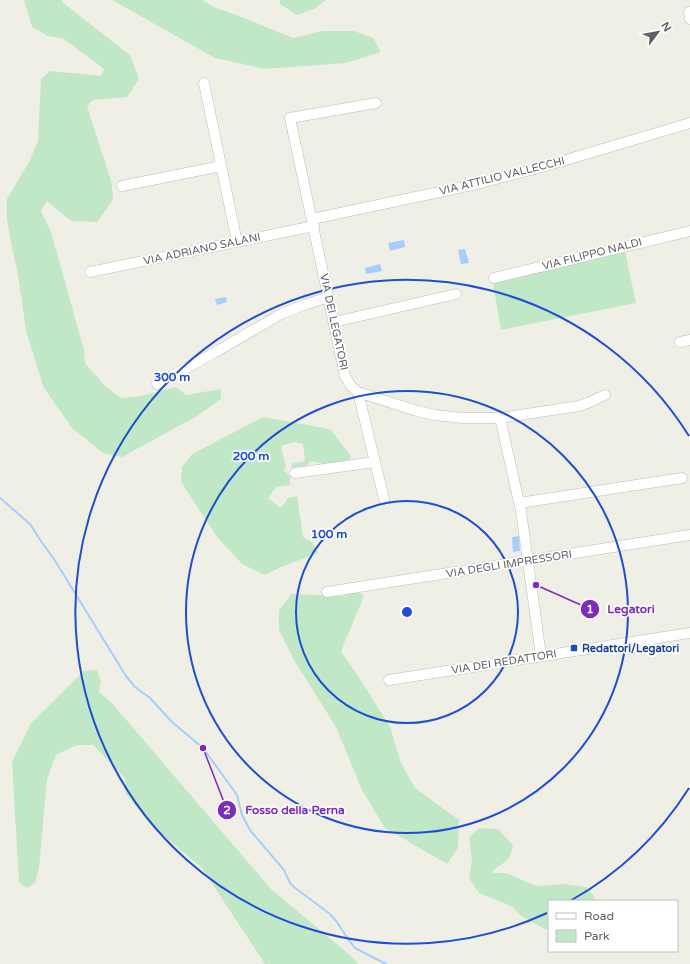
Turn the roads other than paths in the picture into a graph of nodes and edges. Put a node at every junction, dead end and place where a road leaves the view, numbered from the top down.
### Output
1 (204, 84) dead end
2 (376, 102) dead end
3 (690, 123) edge
4 (221, 166) junction
5 (122, 186) dead end
6 (313, 222) junction
7 (690, 231) edge
8 (237, 242) junction
9 (90, 272) dead end
10 (494, 278) dead end
11 (456, 294) dead end
12 (329, 297) junction
13 (334, 322) junction
14 (157, 384) dead end
15 (358, 392) junction
16 (605, 395) dead end
17 (500, 418) junction
18 (375, 462) junction
19 (295, 473) dead end
20 (682, 478) dead end
21 (384, 500) dead end
22 (520, 503) junction
23 (690, 535) edge
24 (528, 561) junction
25 (327, 592) dead end
26 (690, 633) edge
27 (541, 656) junction
28 (389, 680) dead end

1 - 4 street
2 - 6 street, VIA DEI LEGATORI
3 - 6 street, VIA ATTILIO VALLECCHI
4 - 5 street
4 - 8 street
6 - 8 street, VIA ADRIANO SALANI
6 - 12 street, VIA DEI LEGATORI
7 - 10 street, VIA FILIPPO NALDI
8 - 9 street, VIA ADRIANO SALANI
11 - 13 street
12 - 13 street, VIA DEI LEGATORI
12 - 14 street
13 - 15 street, VIA DEI LEGATORI
15 - 17 street
15 - 18 street
16 - 17 street
17 - 22 street
18 - 19 street
18 - 21 street
20 - 22 street
22 - 24 street
23 - 24 street, VIA DEGLI IMPRESSORI
24 - 25 street, VIA DEGLI IMPRESSORI
24 - 27 street
26 - 27 street, VIA DEI REDATTORI
27 - 28 street, VIA DEI REDATTORI

